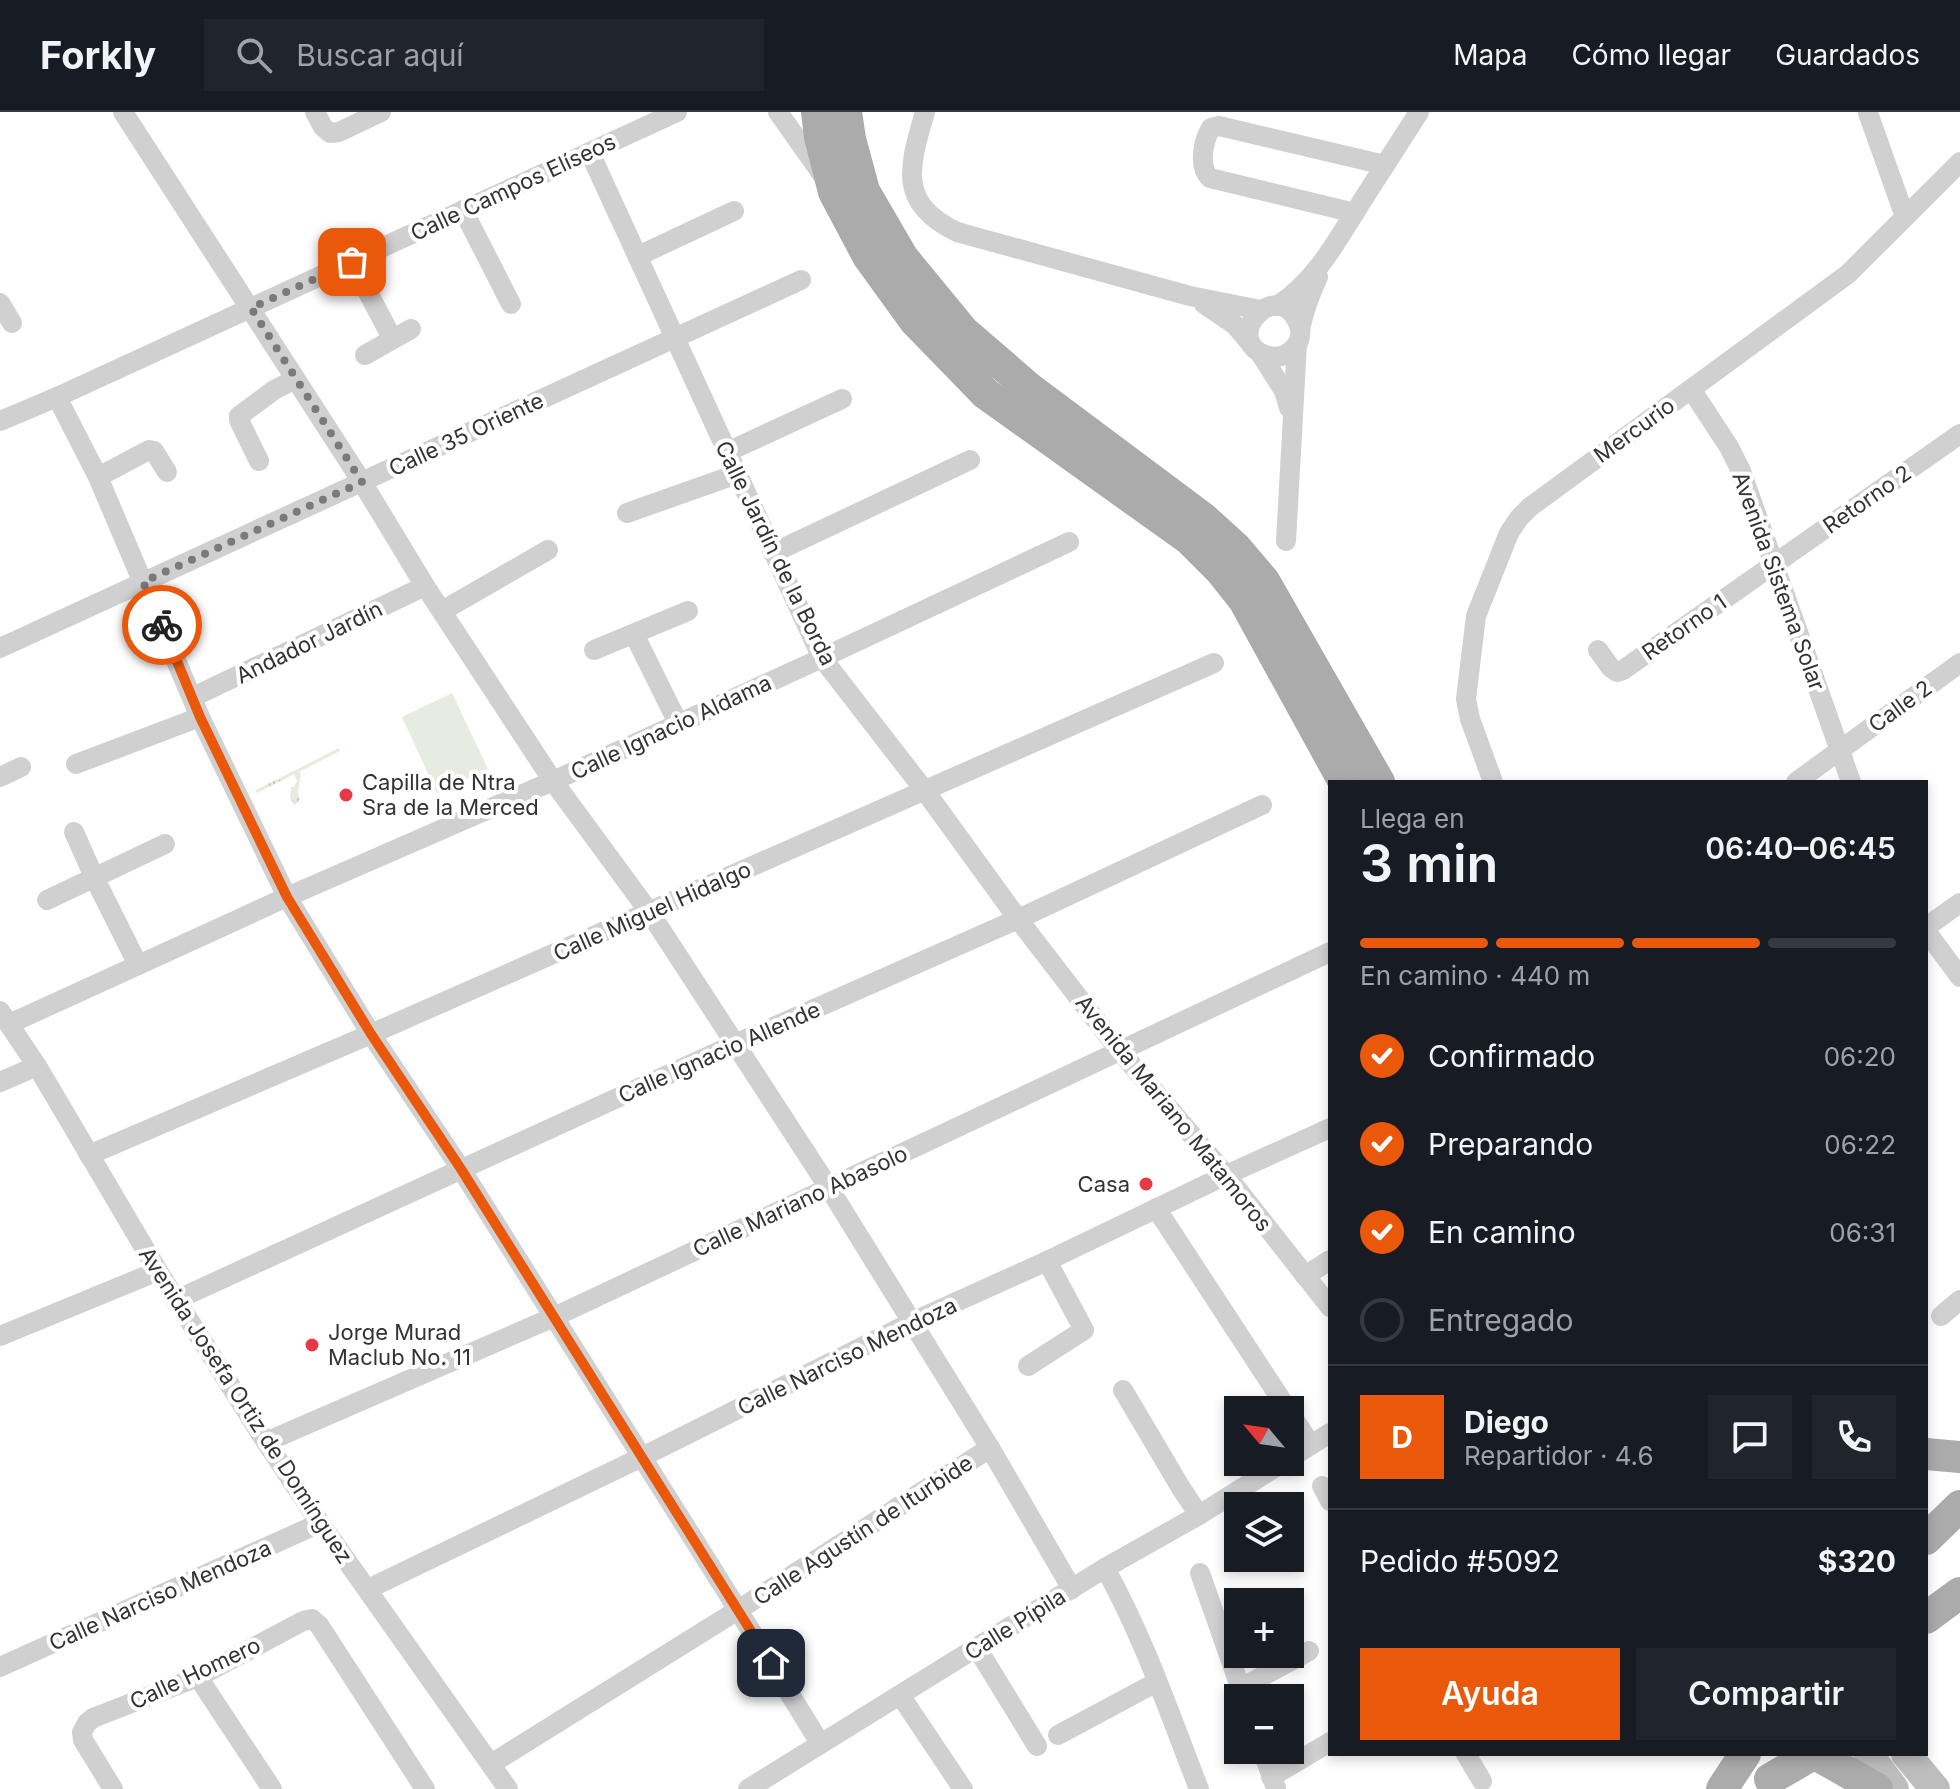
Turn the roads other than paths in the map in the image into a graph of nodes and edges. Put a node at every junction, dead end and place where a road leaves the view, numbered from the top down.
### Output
1 (123, 112) edge
2 (315, 112) edge
3 (381, 112) edge
4 (677, 112) edge
5 (778, 112) edge
6 (817, 112) edge
7 (846, 112) edge
8 (925, 112) edge
9 (1419, 112) edge
10 (1868, 113) edge
11 (590, 153) junction
12 (1960, 162) edge
13 (1385, 165) junction
14 (834, 192) junction
15 (463, 210) junction
16 (734, 211) dead end
17 (1355, 213) junction
18 (1905, 217) junction
19 (1327, 255) junction
20 (638, 256) junction
21 (352, 262) junction
22 (801, 280) dead end
23 (1190, 296) junction
24 (0, 303) edge
25 (511, 304) dead end
26 (251, 308) junction
27 (1269, 308) junction
28 (12, 323) dead end
29 (1299, 336) junction
30 (675, 338) junction
31 (1256, 348) junction
32 (365, 355) dead end
33 (295, 379) junction
34 (1691, 389) junction
35 (57, 397) junction
36 (842, 399) dead end
37 (1292, 420) junction
38 (0, 421) edge
39 (1960, 434) edge
40 (727, 452) junction
41 (970, 460) dead end
42 (259, 461) dead end
43 (167, 472) dead end
44 (737, 474) junction
45 (98, 477) junction
46 (362, 482) junction
47 (627, 513) dead end
48 (1286, 541) dead end
49 (1069, 542) dead end
50 (548, 550) dead end
51 (773, 553) junction
52 (1774, 564) junction
53 (143, 582) junction
54 (425, 586) junction
55 (442, 611) junction
56 (688, 611) dead end
57 (634, 634) junction
58 (0, 648) edge
59 (594, 650) dead end
60 (1598, 650) dead end
61 (822, 658) junction
62 (1214, 663) dead end
63 (1960, 663) edge
64 (196, 707) junction
65 (678, 723) junction
66 (1840, 750) junction
67 (76, 764) dead end
68 (21, 767) dead end
69 (0, 777) edge
70 (1343, 780) edge
71 (1378, 780) edge
72 (1492, 780) edge
73 (1799, 780) edge
74 (1850, 780) edge
75 (553, 781) junction
76 (925, 791) junction
77 (1262, 805) dead end
78 (74, 832) dead end
79 (165, 844) dead end
80 (94, 877) junction
81 (287, 897) junction
82 (47, 900) dead end
83 (1960, 903) edge
84 (650, 913) junction
85 (1018, 919) junction
86 (1928, 927) edge
87 (1928, 932) edge
88 (1328, 953) edge
89 (138, 965) junction
90 (1960, 977) edge
91 (4, 1018) edge
92 (371, 1034) junction
93 (735, 1044) junction
94 (1119, 1050) junction
95 (37, 1066) junction
96 (0, 1082) edge
97 (1328, 1129) edge
98 (89, 1155) junction
99 (461, 1169) junction
100 (1226, 1175) junction
101 (829, 1188) junction
102 (1156, 1208) junction
103 (1047, 1261) junction
104 (1328, 1261) edge
105 (158, 1271) junction
106 (1305, 1276) junction
107 (176, 1300) junction
108 (1960, 1300) edge
109 (1328, 1305) edge
110 (1941, 1316) dead end
111 (554, 1317) junction
112 (912, 1322) junction
113 (0, 1336) edge
114 (1028, 1366) dead end
115 (1123, 1390) dead end
116 (1279, 1396) edge
117 (1304, 1434) edge
118 (1328, 1434) edge
119 (266, 1442) junction
120 (1311, 1445) junction
121 (990, 1448) junction
122 (1304, 1449) edge
123 (1928, 1454) edge
124 (642, 1457) junction
125 (1960, 1457) edge
126 (1262, 1476) edge
127 (1960, 1506) edge
128 (1199, 1515) junction
129 (320, 1523) junction
130 (1928, 1537) edge
131 (1105, 1568) junction
132 (1200, 1573) dead end
133 (368, 1589) junction
134 (1072, 1589) junction
135 (1960, 1593) edge
136 (738, 1610) junction
137 (1928, 1617) edge
138 (977, 1648) junction
139 (1309, 1651) dead end
140 (0, 1667) edge
141 (198, 1677) junction
142 (1157, 1682) junction
143 (1239, 1684) edge
144 (1256, 1684) edge
145 (900, 1695) junction
146 (1058, 1735) dead end
147 (820, 1743) junction
148 (1328, 1743) edge
149 (1037, 1746) dead end
150 (1467, 1756) edge
151 (1744, 1756) edge
152 (1869, 1756) edge
153 (1908, 1756) edge
154 (491, 1764) junction
155 (1267, 1764) edge
156 (1771, 1769) edge
157 (1482, 1781) dead end
158 (1274, 1783) edge
159 (754, 1787) edge
160 (113, 1789) edge
161 (272, 1789) edge
162 (425, 1789) edge
163 (508, 1789) edge
164 (963, 1789) edge
165 (1198, 1789) edge
166 (1722, 1789) edge
167 (1877, 1789) edge
168 (1894, 1789) edge
169 (1935, 1789) edge

1 - 26 street
2 - 3 street
4 - 11 street, Calle Campos Elíseos
5 - 14 street
6 - 14 main road
7 - 71 main road
8 - 23 street
9 - 13 street
10 - 18 street
11 - 15 street, Calle Campos Elíseos
11 - 20 street, Calle Jardín de la Borda
12 - 18 street, Mercurio
13 - 17 street
13 - 17 street
14 - 70 main road
15 - 21 street, Calle Campos Elíseos
15 - 25 street
16 - 20 street
17 - 19 street
18 - 34 street, Mercurio
19 - 27 street
19 - 29 street
20 - 30 street, Calle Jardín de la Borda
21 - 26 street, Calle Campos Elíseos
21 - 32 street
22 - 30 street, Calle 35 Oriente
23 - 27 street
23 - 31 street
24 - 28 street
26 - 33 street
26 - 35 street, Calle Campos Elíseos
27 - 29 street
27 - 31 street
29 - 31 street
29 - 37 street
30 - 40 street, Calle Jardín de la Borda
30 - 46 street, Calle 35 Oriente
31 - 37 street
33 - 42 street
33 - 46 street
34 - 52 street, Avenida Sistema Solar
34 - 72 street, Mercurio
35 - 38 street, Calle Campos Elíseos
35 - 45 street
36 - 40 street
37 - 48 street
39 - 52 street, Retorno 2
40 - 44 street, Calle Jardín de la Borda
41 - 51 street
43 - 45 street
44 - 47 street
44 - 51 street, Calle Jardín de la Borda
45 - 53 street
46 - 53 street, Calle 35 Oriente
46 - 54 street
49 - 61 street, Calle Ignacio Aldama
50 - 55 street
51 - 61 street, Calle Jardín de la Borda
52 - 60 street, Retorno 1
52 - 66 street, Avenida Sistema Solar
53 - 58 street, Calle 35 Oriente
53 - 64 street
54 - 55 street
54 - 64 street, Andador Jardín
55 - 75 street
56 - 57 street
57 - 59 street
57 - 65 street
61 - 65 street, Calle Ignacio Aldama
61 - 76 street, Calle Jardín de la Borda
62 - 76 street, Calle Miguel Hidalgo
63 - 66 street, Calle 2
64 - 67 street, Andador Jardín
64 - 81 street
65 - 75 street, Calle Ignacio Aldama
66 - 73 street, Calle 2
66 - 74 street, Avenida Sistema Solar
68 - 69 street
75 - 81 street, Calle Ignacio Aldama
75 - 84 street
76 - 84 street, Calle Miguel Hidalgo
76 - 85 street, Calle Jardín de la Borda
77 - 85 street, Calle Ignacio Allende
78 - 80 street
79 - 80 street
80 - 82 street
80 - 89 street
81 - 89 street, Calle Ignacio Aldama
81 - 92 street
83 - 86 street
84 - 92 street, Calle Miguel Hidalgo
84 - 93 street
85 - 93 street, Calle Ignacio Allende
85 - 94 street, Avenida Mariano Matamoros
87 - 90 street
88 - 94 street, Calle Mariano Abasolo
89 - 91 street, Calle Ignacio Aldama
91 - 95 street, Avenida Josefa Ortiz de Domínguez
92 - 98 street, Calle Miguel Hidalgo
92 - 99 street
93 - 99 street, Calle Ignacio Allende
93 - 101 street
94 - 100 street, Avenida Mariano Matamoros
94 - 101 street, Calle Mariano Abasolo
95 - 96 street
95 - 98 street, Avenida Josefa Ortiz de Domínguez
97 - 100 street, Calle Narciso Mendoza
98 - 105 street, Avenida Josefa Ortiz de Domínguez
99 - 107 street, Calle Ignacio Allende
99 - 111 street
100 - 102 street, Calle Narciso Mendoza
100 - 106 street, Avenida Mariano Matamoros
101 - 111 street, Calle Mariano Abasolo
101 - 112 street
102 - 103 street, Calle Narciso Mendoza
102 - 116 street
103 - 112 street, Calle Narciso Mendoza
103 - 114 street
104 - 106 street
105 - 107 street, Avenida Josefa Ortiz de Domínguez
105 - 113 street
106 - 109 street, Avenida Mariano Matamoros
107 - 119 street, Avenida Josefa Ortiz de Domínguez
108 - 110 street
111 - 119 street, Calle Mariano Abasolo
111 - 124 street
112 - 121 street
112 - 124 street, Calle Narciso Mendoza
115 - 128 street
117 - 120 street
118 - 120 street
119 - 129 street, Avenida Josefa Ortiz de Domínguez
120 - 122 street
121 - 134 street
121 - 136 street, Calle Agustín de Iturbide
123 - 125 main road
124 - 133 street, Calle Narciso Mendoza
124 - 136 street
126 - 128 street, Calle Pípila
127 - 130 main road
128 - 131 street, Calle Pípila
129 - 133 street, Avenida Josefa Ortiz de Domínguez
129 - 140 street, Calle Narciso Mendoza
131 - 134 street, Calle Pípila
131 - 142 street
132 - 143 street
133 - 154 street, Avenida Josefa Ortiz de Domínguez
134 - 138 street, Calle Pípila
135 - 137 main road
136 - 147 street
136 - 154 street, Calle Agustín de Iturbide
138 - 145 street, Calle Pípila
138 - 149 street
139 - 144 street
141 - 160 street, Calle Homero
141 - 161 street
141 - 162 street, Calle Homero
142 - 146 street
142 - 165 street
145 - 147 street, Calle Pípila
145 - 164 street
147 - 159 street, Calle Pípila
148 - 158 street
150 - 157 street
151 - 166 main road
152 - 168 main road
153 - 169 main road
154 - 163 street, Avenida Josefa Ortiz de Domínguez
155 - 158 street
156 - 167 main road

